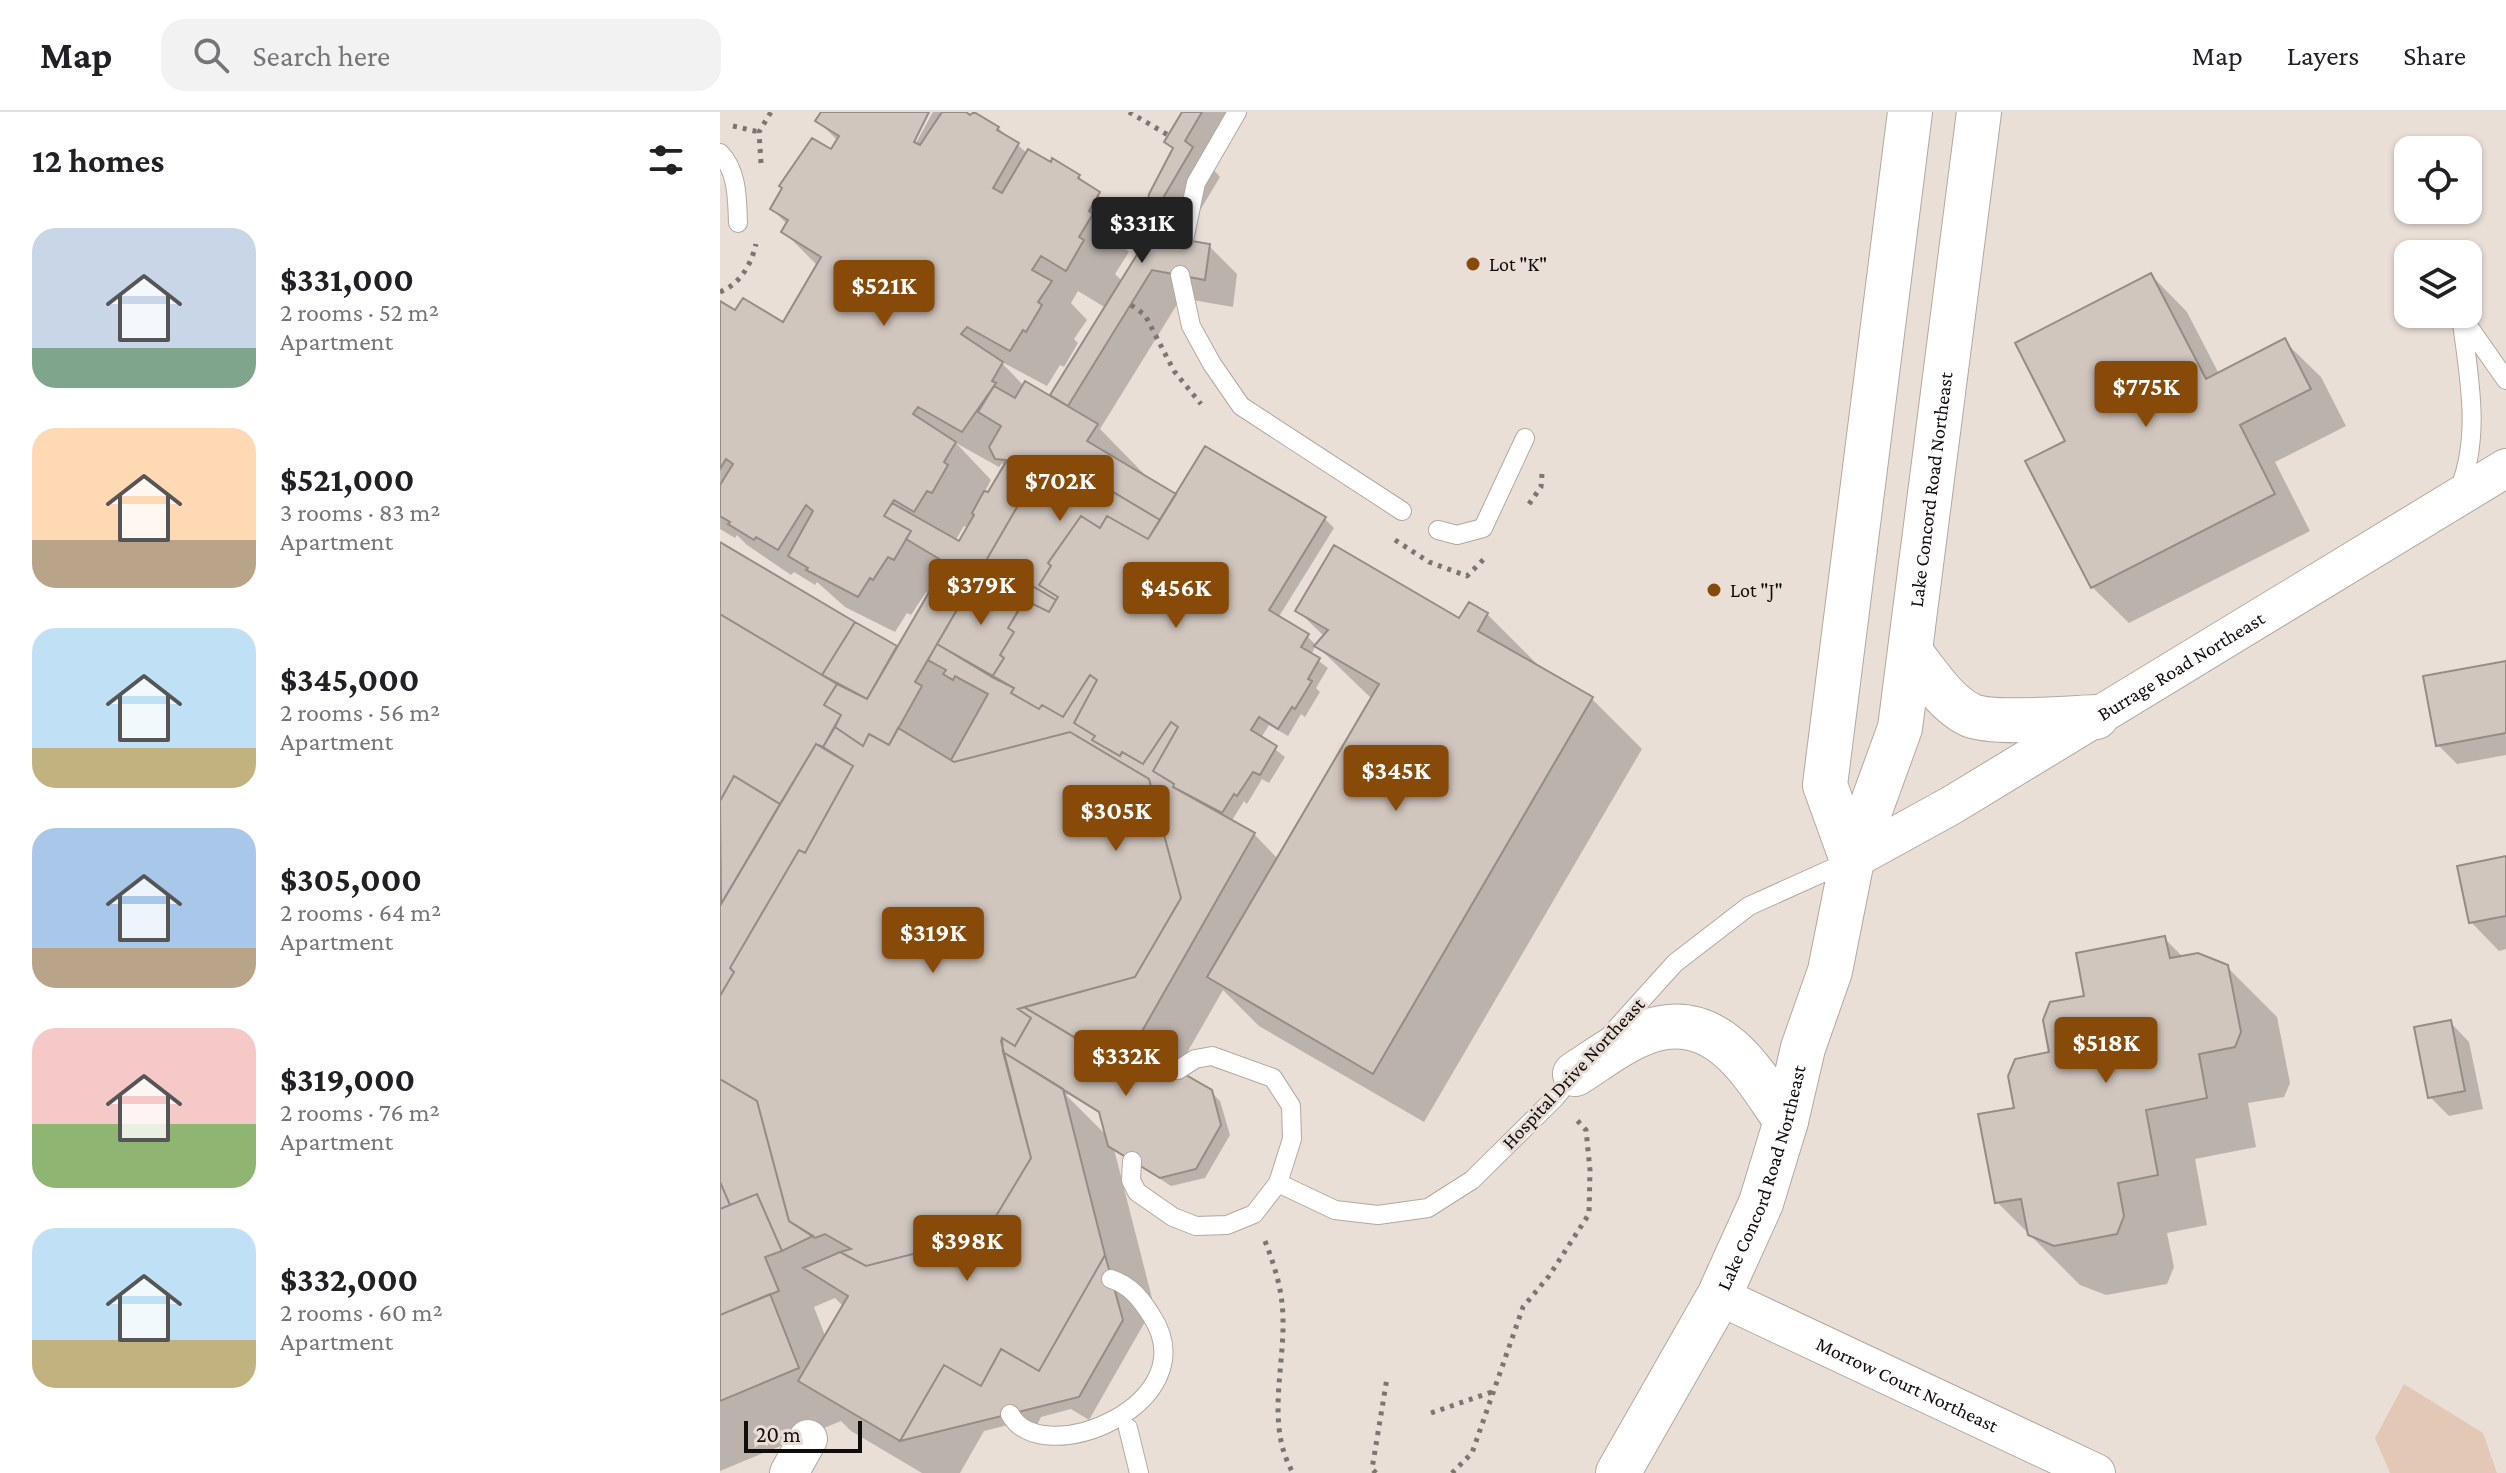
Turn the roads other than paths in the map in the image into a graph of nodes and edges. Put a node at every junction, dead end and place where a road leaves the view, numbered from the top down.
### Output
1 (1237, 112) edge
2 (1910, 112) edge
3 (1979, 112) edge
4 (720, 153) edge
5 (738, 223) dead end
6 (1184, 240) dead end
7 (1180, 275) dead end
8 (2506, 380) edge
9 (1525, 438) dead end
10 (2506, 468) edge
11 (2456, 498) junction
12 (1402, 511) dead end
13 (1438, 530) dead end
14 (1910, 652) junction
15 (2096, 717) junction
16 (1852, 860) junction
17 (1178, 1070) dead end
18 (1566, 1086) junction
19 (1786, 1121) junction
20 (1132, 1161) dead end
21 (1278, 1183) junction
22 (1111, 1279) dead end
23 (1719, 1296) junction
24 (1010, 1414) dead end
25 (1128, 1428) junction
26 (808, 1439) dead end
27 (1081, 1451) dead end
28 (1040, 1452) dead end
29 (789, 1473) edge
30 (1139, 1473) edge
31 (1618, 1473) edge
32 (2096, 1473) edge

1 - 6 lane
2 - 16 main road
3 - 14 main road, Lake Concord Road Northeast
4 - 5 lane
7 - 12 lane
8 - 11 lane
9 - 13 lane
10 - 11 street, Burrage Road Northeast
11 - 15 street, Burrage Road Northeast
14 - 15 main road
14 - 16 main road, Lake Concord Road Northeast
15 - 16 street, Burrage Road Northeast
16 - 18 lane, Hospital Drive Northeast
16 - 19 main road, Lake Concord Road Northeast
17 - 21 lane
18 - 19 main road
18 - 21 lane, Hospital Drive Northeast
19 - 23 main road, Lake Concord Road Northeast
20 - 21 lane
22 - 25 lane
23 - 31 main road, Lake Concord Road Northeast
23 - 32 street, Morrow Court Northeast
24 - 28 lane
25 - 27 lane
25 - 30 lane
26 - 29 street

